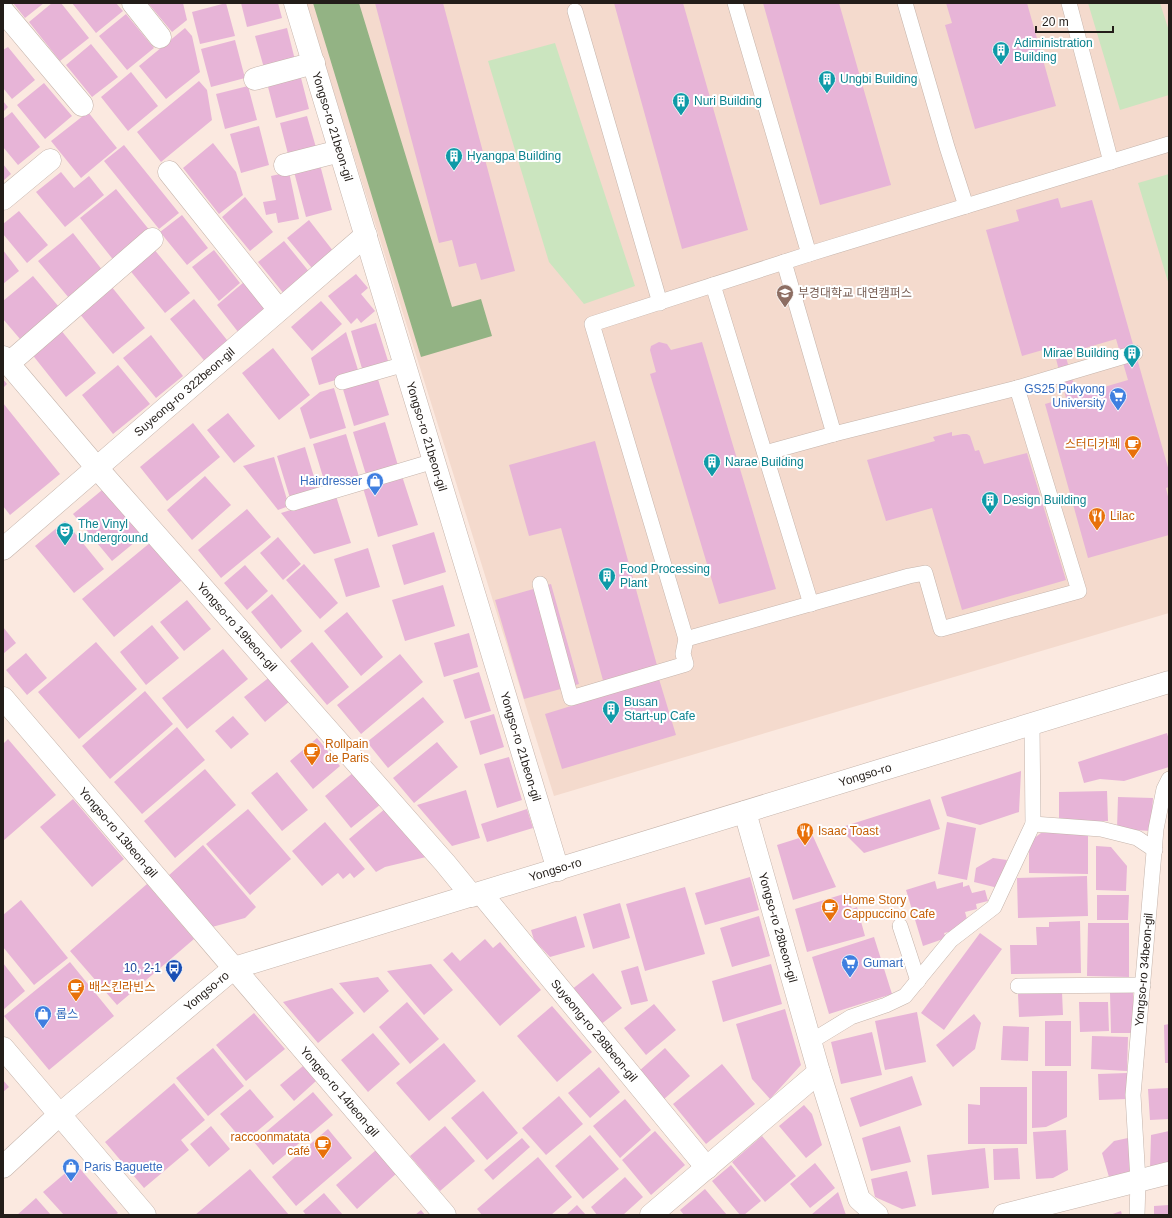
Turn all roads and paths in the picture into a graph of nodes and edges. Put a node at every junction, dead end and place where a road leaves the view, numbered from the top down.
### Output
1 (133, 3) edge
2 (295, 3) edge
3 (734, 3) edge
4 (905, 3) edge
5 (1069, 3) edge
6 (3, 10) edge
7 (575, 11) dead end
8 (160, 37) dead end
9 (314, 63) junction
10 (255, 79) dead end
11 (82, 105) dead end
12 (1169, 144) edge
13 (340, 151) junction
14 (50, 160) dead end
15 (1111, 162) junction
16 (285, 165) dead end
17 (169, 172) dead end
18 (3, 199) edge
19 (966, 206) junction
20 (366, 235) junction
21 (152, 239) dead end
22 (809, 254) junction
23 (784, 262) junction
24 (713, 285) junction
25 (660, 303) junction
26 (279, 310) junction
27 (1135, 353) dead end
28 (6, 361) edge
29 (405, 364) junction
30 (342, 382) dead end
31 (1017, 388) junction
32 (834, 434) junction
33 (764, 454) junction
34 (434, 461) junction
35 (97, 468) junction
36 (293, 503) dead end
37 (3, 549) edge
38 (540, 584) dead end
39 (811, 604) junction
40 (686, 639) junction
41 (1169, 682) edge
42 (3, 698) edge
43 (1032, 724) junction
44 (1169, 779) edge
45 (745, 812) junction
46 (1033, 824) junction
47 (1155, 850) junction
48 (558, 870) junction
49 (477, 894) junction
50 (900, 926) dead end
51 (234, 968) junction
52 (918, 980) junction
53 (1143, 985) junction
54 (1018, 986) dead end
55 (810, 1042) junction
56 (3, 1048) edge
57 (819, 1072) junction
58 (59, 1115) junction
59 (3, 1167) edge
60 (707, 1168) junction
61 (1169, 1173) edge
62 (1138, 1182) junction
63 (145, 1215) edge
64 (445, 1215) edge
65 (651, 1215) edge
66 (877, 1215) edge
67 (1004, 1215) edge
68 (1137, 1215) edge

1 - 8 street
2 - 9 street, Yongso-ro 21beon-gil
3 - 22 lane
4 - 19 lane
5 - 15 lane
6 - 11 street
7 - 25 lane
9 - 10 street
9 - 13 street, Yongso-ro 21beon-gil
12 - 15 lane
13 - 16 street
13 - 20 street, Yongso-ro 21beon-gil
14 - 18 street
15 - 19 lane
17 - 26 street
19 - 22 lane
20 - 26 street, Suyeong-ro 322beon-gil
20 - 29 street, Yongso-ro 21beon-gil
21 - 28 street
22 - 23 lane
23 - 24 lane
23 - 32 lane
24 - 25 lane
24 - 33 lane
25 - 40 lane
26 - 35 street, Suyeong-ro 322beon-gil
27 - 31 lane
28 - 35 street, Yongso-ro 19beon-gil
29 - 30 lane
29 - 34 street, Yongso-ro 21beon-gil
31 - 32 lane
31 - 39 lane
32 - 33 lane
33 - 39 lane
34 - 36 lane
34 - 48 street, Yongso-ro 21beon-gil
35 - 37 street, Suyeong-ro 322beon-gil
35 - 49 street, Yongso-ro 19beon-gil
38 - 40 lane
39 - 40 lane
41 - 43 street, Yongso-ro
42 - 51 street, Yongso-ro 13beon-gil
43 - 45 street, Yongso-ro
43 - 46 lane
44 - 47 lane, Yongso-ro 34beon-gil
45 - 48 street, Yongso-ro
45 - 55 street, Yongso-ro 28beon-gil
46 - 47 lane
46 - 52 lane
47 - 53 lane, Yongso-ro 34beon-gil
48 - 49 street, Yongso-ro
49 - 51 street, Yongso-ro
49 - 60 street, Suyeong-ro 298beon-gil
50 - 52 lane
51 - 58 street, Yongso-ro
51 - 64 street, Yongso-ro 14beon-gil
52 - 55 lane
53 - 54 lane
53 - 62 lane, Yongso-ro 34beon-gil
55 - 57 street, Yongso-ro 28beon-gil
56 - 58 street
57 - 60 street
57 - 66 street, Yongso-ro 28beon-gil
58 - 59 street, Yongso-ro
58 - 63 street
60 - 65 street
61 - 62 street
62 - 67 street
62 - 68 lane, Yongso-ro 34beon-gil

